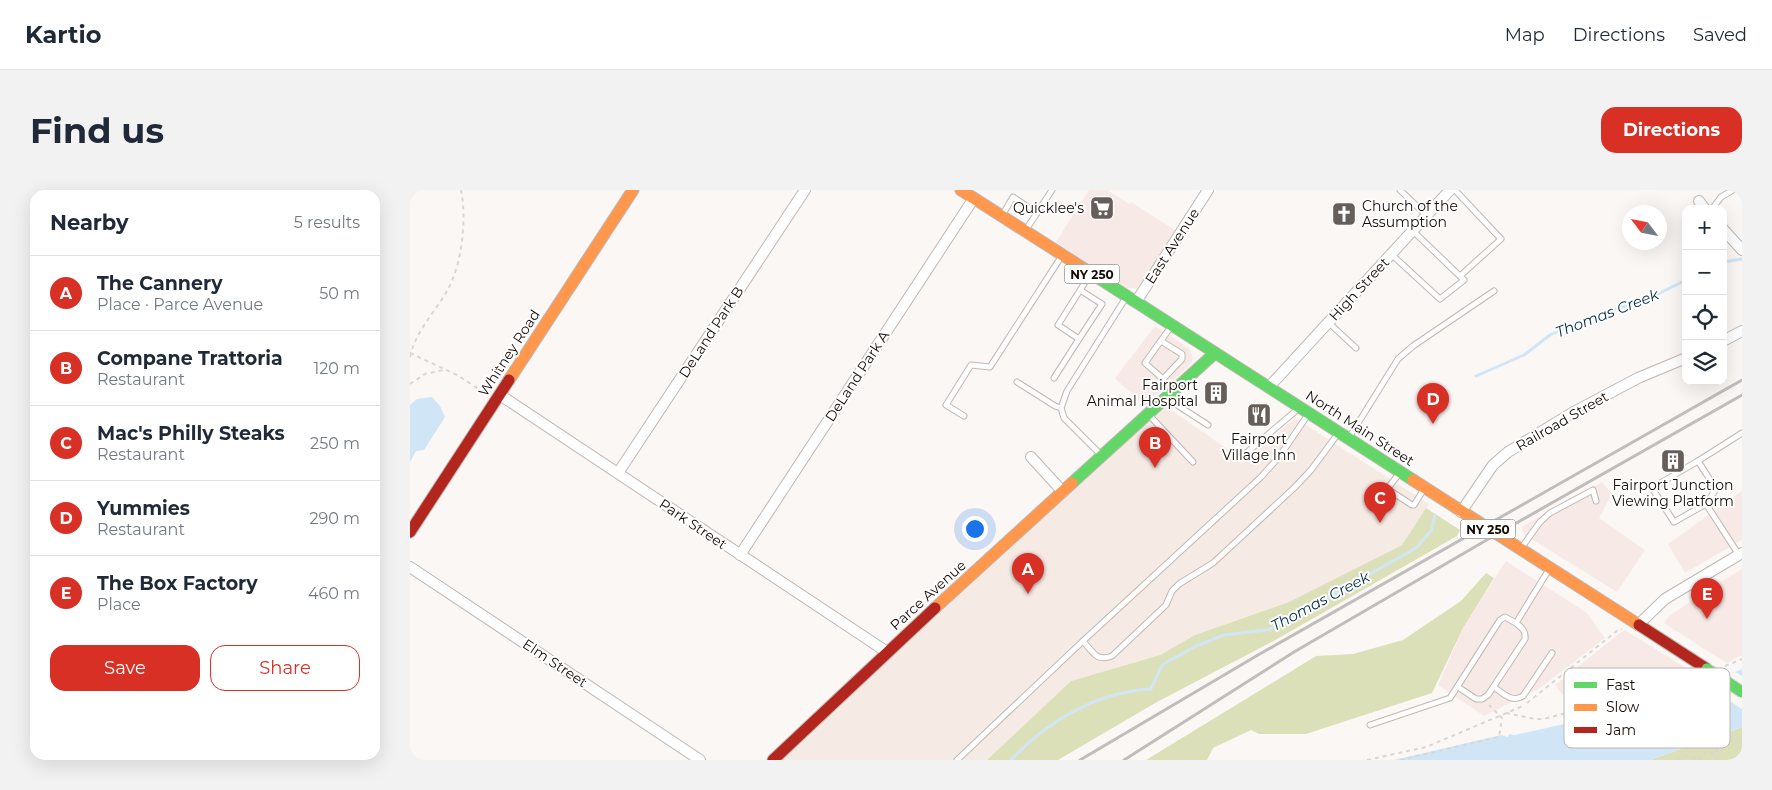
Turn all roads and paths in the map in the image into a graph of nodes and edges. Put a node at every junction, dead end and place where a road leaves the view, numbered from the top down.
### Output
1 (461, 190) edge
2 (633, 190) edge
3 (804, 190) edge
4 (961, 190) edge
5 (1017, 190) edge
6 (1052, 190) edge
7 (1208, 190) edge
8 (1400, 190) edge
9 (1450, 190) edge
10 (1455, 190) edge
11 (1733, 190) edge
12 (1013, 197) junction
13 (974, 198) junction
14 (1715, 205) edge
15 (1037, 213) junction
16 (1426, 215) junction
17 (1002, 216) junction
18 (1025, 231) junction
19 (1412, 231) junction
20 (1727, 234) edge
21 (1739, 247) edge
22 (1391, 254) junction
23 (1062, 255) junction
24 (1091, 273) junction
25 (1460, 276) junction
26 (1080, 290) junction
27 (1494, 291) dead end
28 (1131, 299) junction
29 (1328, 322) junction
30 (1172, 325) junction
31 (1742, 331) edge
32 (1079, 339) junction
33 (1725, 340) edge
34 (1161, 341) junction
35 (1356, 348) dead end
36 (1153, 352) junction
37 (410, 353) edge
38 (1215, 353) junction
39 (410, 357) edge
40 (1159, 357) dead end
41 (1682, 360) edge
42 (445, 369) junction
43 (1177, 373) junction
44 (1054, 378) dead end
45 (1017, 382) dead end
46 (410, 384) edge
47 (1269, 387) junction
48 (485, 393) dead end
49 (500, 395) junction
50 (1169, 396) junction
51 (1061, 408) junction
52 (1304, 410) junction
53 (1149, 414) junction
54 (964, 416) dead end
55 (1208, 425) dead end
56 (1742, 433) edge
57 (1344, 435) junction
58 (1245, 454) dead end
59 (1102, 456) junction
60 (1031, 457) dead end
61 (1698, 461) junction
62 (1193, 462) dead end
63 (1399, 472) junction
64 (618, 473) junction
65 (1425, 488) junction
66 (1063, 492) junction
67 (1596, 501) dead end
68 (1706, 504) junction
69 (1461, 512) junction
70 (410, 532) edge
71 (1520, 549) junction
72 (1740, 554) edge
73 (740, 555) junction
74 (410, 566) edge
75 (1550, 569) junction
76 (1516, 623) junction
77 (1638, 625) junction
78 (1083, 641) junction
79 (887, 652) junction
80 (1552, 653) dead end
81 (1742, 659) edge
82 (1731, 663) dead end
83 (1571, 668) edge
84 (1705, 668) edge
85 (1564, 674) edge
86 (1730, 684) edge
87 (1458, 687) junction
88 (1494, 687) junction
89 (1742, 692) edge
90 (1482, 699) junction
91 (1504, 713) junction
92 (1500, 714) junction
93 (1564, 714) edge
94 (1370, 725) dead end
95 (1730, 738) edge
96 (1742, 742) edge
97 (1717, 748) edge
98 (1716, 754) junction
99 (700, 760) edge
100 (773, 760) edge
101 (957, 760) edge
102 (1367, 760) edge
103 (1400, 760) edge
104 (1677, 760) edge
105 (1699, 760) edge
106 (1718, 760) edge

1 - 37 path
2 - 49 main road, Whitney Road
3 - 64 street, DeLand Park B
4 - 13 main road, North Main Street / NY 250
5 - 12 lane
6 - 15 lane
7 - 28 street, East Avenue
8 - 16 lane
9 - 16 street, High Street
10 - 25 lane
11 - 14 lane
12 - 15 lane
12 - 17 lane
13 - 17 main road, North Main Street / NY 250
13 - 73 street, DeLand Park A
15 - 18 lane
16 - 19 street, High Street
17 - 18 main road, North Main Street / NY 250
18 - 23 main road, North Main Street / NY 250
19 - 22 street, High Street
19 - 25 lane
20 - 21 street
22 - 25 lane
22 - 29 street, High Street
23 - 24 main road, North Main Street / NY 250
23 - 54 lane
24 - 26 lane
24 - 28 main road, North Main Street / NY 250
26 - 32 lane
26 - 32 lane
27 - 57 lane
28 - 30 main road, North Main Street / NY 250
28 - 51 lane
29 - 35 lane
29 - 47 street, High Street
30 - 34 lane
30 - 38 main road, North Main Street / NY 250
31 - 33 street
32 - 44 lane
34 - 36 lane
34 - 43 lane
36 - 40 lane
36 - 43 lane
37 - 39 path
37 - 42 path
38 - 43 main road, Parce Avenue
38 - 47 main road, North Main Street / NY 250
41 - 69 street, Railroad Street
42 - 46 path
42 - 48 path
43 - 50 main road, Parce Avenue
45 - 51 lane
47 - 52 main road, North Main Street / NY 250
49 - 64 street, Park Street
49 - 70 main road, Whitney Road
50 - 53 main road, Parce Avenue
50 - 55 lane
51 - 59 lane
52 - 57 main road, North Main Street / NY 250
52 - 58 lane
52 - 78 lane
53 - 59 main road, Parce Avenue
53 - 62 lane
56 - 61 lane
57 - 63 main road, North Main Street / NY 250
57 - 78 lane
59 - 66 main road, Parce Avenue
60 - 66 street
61 - 68 lane
61 - 68 lane
63 - 65 main road, North Main Street / NY 250
63 - 65 lane
64 - 73 street, Park Street
65 - 69 main road, North Main Street / NY 250
66 - 79 main road, Parce Avenue
67 - 71 lane
68 - 72 lane
69 - 71 main road, North Main Street / NY 250
71 - 75 main road, North Main Street / NY 250
72 - 77 street
73 - 79 street, Park Street
74 - 99 street, Elm Street
75 - 76 lane
75 - 77 main road, North Main Street / NY 250
76 - 87 lane
76 - 88 lane
77 - 83 path
77 - 84 main road, North Main Street / NY 250, bridge
78 - 101 lane
79 - 100 main road, Parce Avenue
80 - 88 lane
81 - 82 path
85 - 91 path
86 - 89 main road, North Main Street / NY 250, bridge
87 - 90 lane
87 - 94 lane
88 - 90 lane
90 - 92 path
91 - 92 path
91 - 93 path
92 - 102 path
92 - 103 path
95 - 96 path
97 - 98 path
98 - 105 path
98 - 106 path
104 - 105 path

